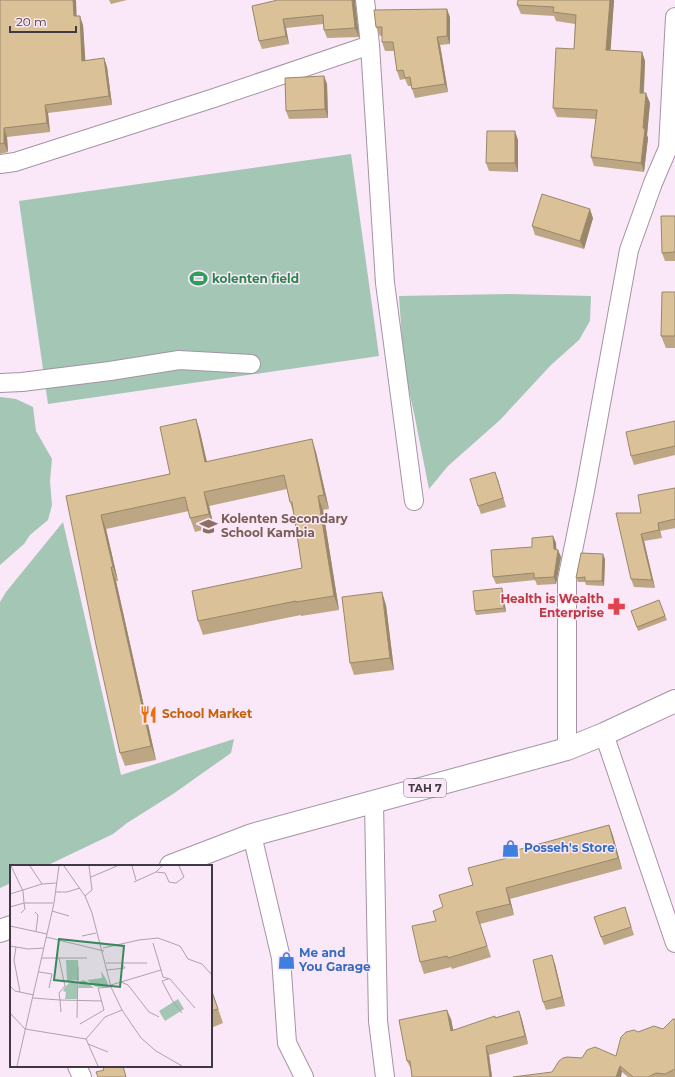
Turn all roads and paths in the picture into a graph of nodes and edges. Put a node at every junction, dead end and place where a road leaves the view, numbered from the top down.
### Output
1 (365, 0) edge
2 (675, 17) edge
3 (370, 45) junction
4 (0, 164) edge
5 (251, 364) dead end
6 (0, 383) edge
7 (414, 501) dead end
8 (675, 701) edge
9 (604, 734) junction
10 (567, 749) junction
11 (374, 802) junction
12 (252, 835) junction
13 (174, 865) edge
14 (10, 927) edge
15 (0, 931) edge
16 (675, 943) edge
17 (77, 1067) edge
18 (384, 1076) edge
19 (82, 1077) edge
20 (304, 1077) edge

1 - 3 street
2 - 10 street
3 - 4 street
3 - 7 street
5 - 6 street
8 - 9 highway, TAH 7
9 - 10 highway, TAH 7
9 - 16 street
10 - 11 highway, TAH 7
11 - 12 highway, TAH 7
11 - 18 street
12 - 13 highway, TAH 7
12 - 20 street
14 - 15 highway
17 - 19 street

